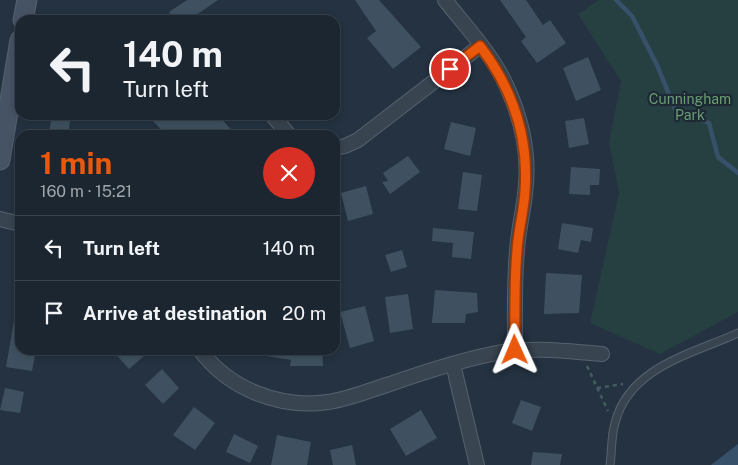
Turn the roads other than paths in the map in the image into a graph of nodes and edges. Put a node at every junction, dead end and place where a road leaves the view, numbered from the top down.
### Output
1 (27, 0) edge
2 (445, 0) edge
3 (24, 15) edge
4 (480, 46) junction
5 (15, 70) edge
6 (276, 120) edge
7 (286, 130) edge
8 (340, 147) edge
9 (0, 160) edge
10 (0, 219) edge
11 (15, 223) edge
12 (738, 333) edge
13 (515, 350) junction
14 (602, 354) dead end
15 (205, 355) edge
16 (453, 364) junction
17 (477, 465) edge
18 (610, 465) edge

1 - 3 street
2 - 4 street
4 - 8 street
4 - 13 street
5 - 9 street
6 - 7 street
10 - 11 street
12 - 18 lane
13 - 14 street
13 - 16 street
15 - 16 street
16 - 17 street

